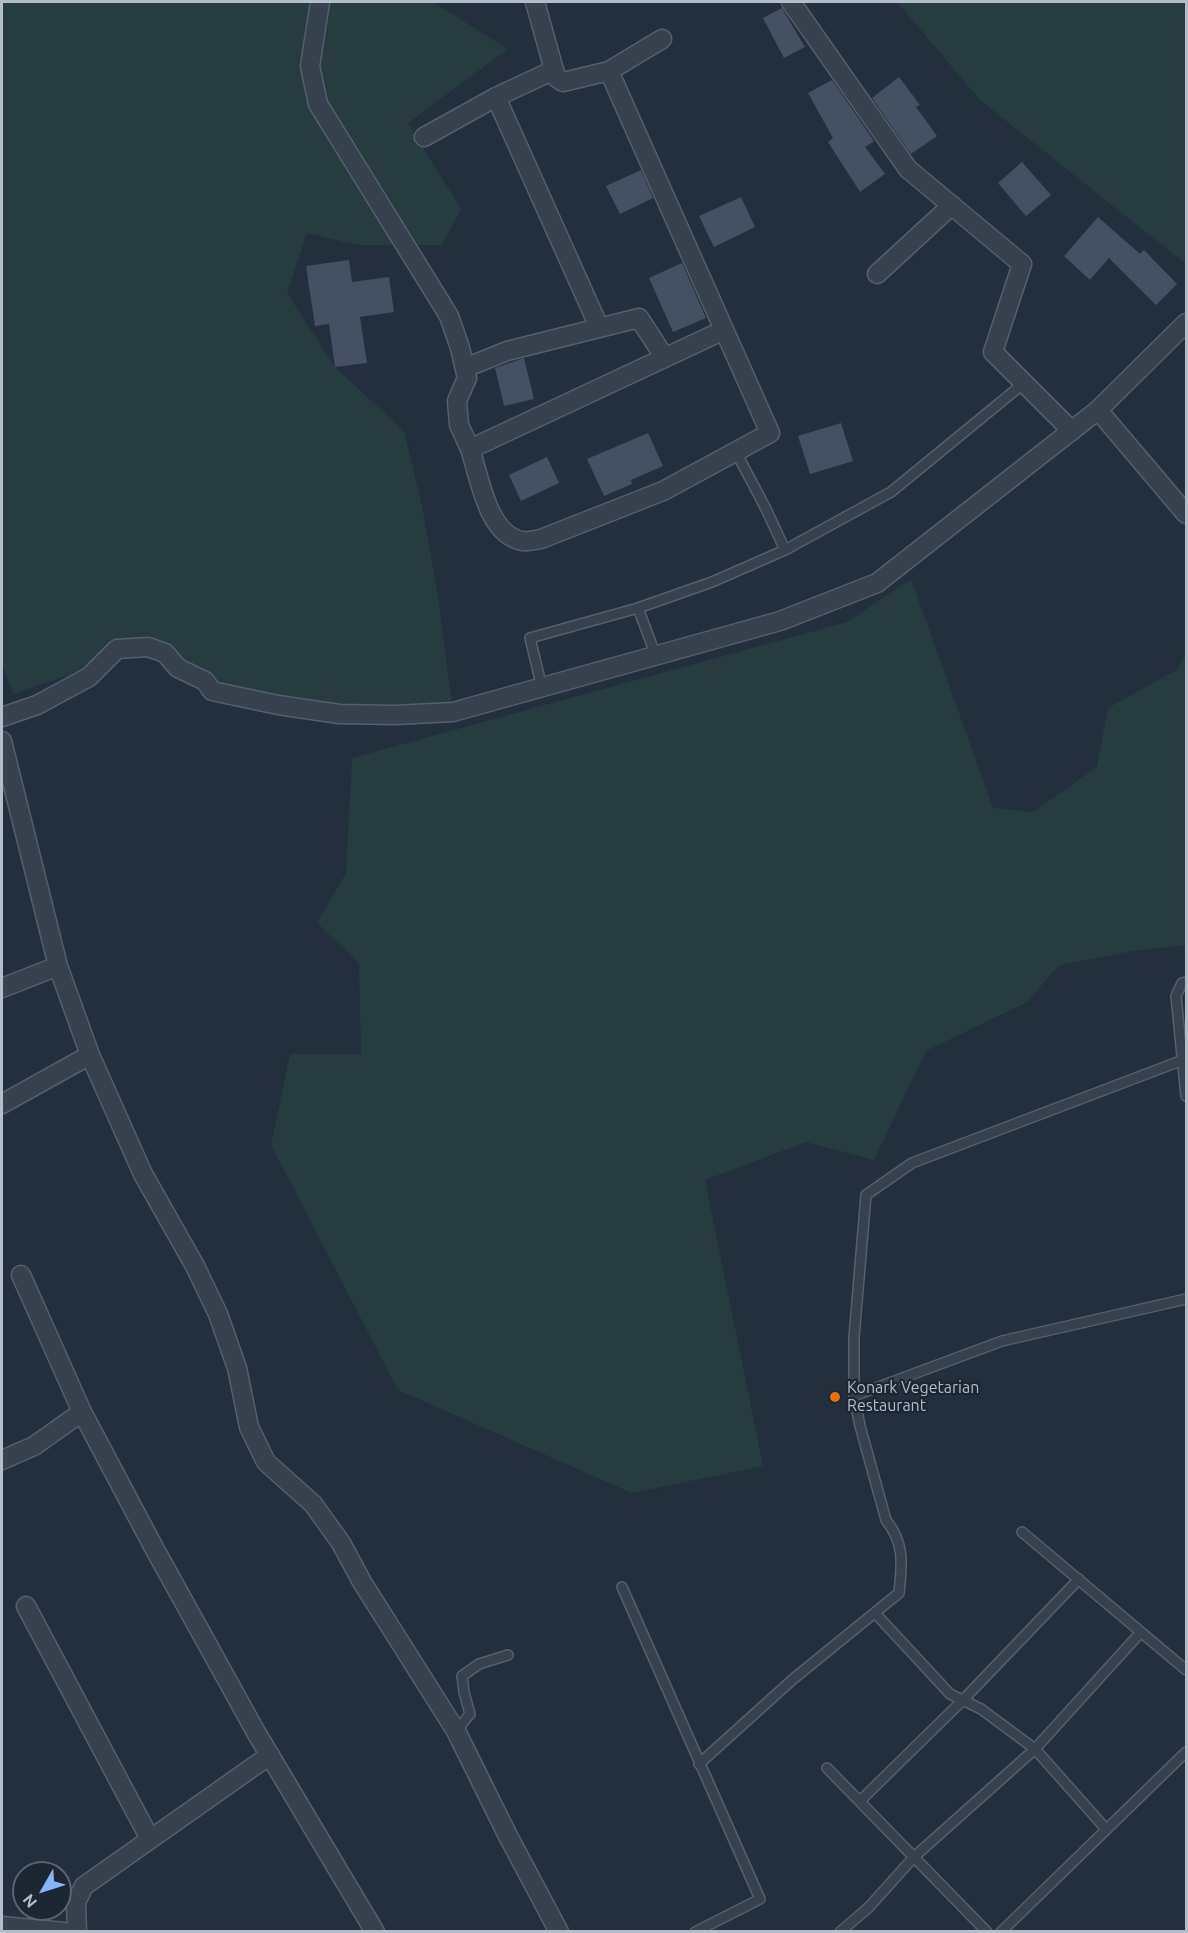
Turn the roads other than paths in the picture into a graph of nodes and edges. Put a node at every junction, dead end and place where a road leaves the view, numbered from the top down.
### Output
1 (320, 2) edge
2 (535, 2) edge
3 (791, 2) edge
4 (662, 39) dead end
5 (554, 70) junction
6 (609, 70) junction
7 (496, 97) junction
8 (424, 137) dead end
9 (952, 205) junction
10 (877, 274) dead end
11 (1186, 323) edge
12 (599, 327) junction
13 (724, 330) junction
14 (665, 358) junction
15 (465, 368) junction
16 (1024, 383) junction
17 (1098, 410) junction
18 (1072, 431) junction
19 (470, 449) junction
20 (736, 452) junction
21 (1186, 514) edge
22 (785, 550) junction
23 (638, 608) junction
24 (656, 656) junction
25 (542, 688) junction
26 (2, 717) edge
27 (2, 741) edge
28 (58, 966) junction
29 (1186, 982) edge
30 (2, 988) edge
31 (90, 1055) junction
32 (1183, 1060) junction
33 (1186, 1096) edge
34 (2, 1104) edge
35 (21, 1275) dead end
36 (1186, 1299) edge
37 (854, 1396) junction
38 (82, 1412) junction
39 (2, 1460) edge
40 (1022, 1532) dead end
41 (1079, 1579) junction
42 (622, 1587) dead end
43 (26, 1606) dead end
44 (875, 1613) junction
45 (1141, 1632) junction
46 (508, 1655) dead end
47 (1186, 1670) edge
48 (963, 1700) junction
49 (456, 1731) junction
50 (1035, 1749) junction
51 (1186, 1752) edge
52 (270, 1755) junction
53 (699, 1764) junction
54 (828, 1768) dead end
55 (860, 1801) junction
56 (1106, 1829) junction
57 (150, 1839) junction
58 (914, 1857) junction
59 (2, 1926) edge
60 (64, 1932) edge
61 (77, 1932) edge
62 (375, 1932) edge
63 (559, 1932) edge
64 (695, 1932) edge
65 (840, 1932) edge
66 (987, 1932) edge
67 (1001, 1932) edge

1 - 15 street
2 - 5 street
3 - 9 street
4 - 6 street
5 - 6 street
5 - 7 street
6 - 13 street
7 - 8 street
7 - 12 street
9 - 10 street
9 - 16 street
11 - 17 street
12 - 14 street
12 - 15 street
13 - 14 street
13 - 20 street
14 - 19 street
15 - 19 street
16 - 18 street
16 - 22 lane
17 - 18 street
17 - 21 street
18 - 24 street
19 - 20 street
20 - 22 lane
22 - 23 lane
23 - 24 lane
23 - 25 lane
24 - 25 street
25 - 26 street
27 - 28 street
28 - 30 street
28 - 31 street
29 - 32 lane
31 - 34 street
31 - 49 street
32 - 33 lane
32 - 37 lane
35 - 38 street
36 - 37 lane
37 - 44 lane
38 - 39 street
38 - 52 street
40 - 41 lane
41 - 45 lane
41 - 48 lane
42 - 53 lane
43 - 57 street
44 - 48 lane
44 - 53 lane
45 - 47 lane
45 - 50 lane
46 - 49 lane
48 - 50 lane
48 - 55 lane
49 - 63 street
50 - 56 lane
50 - 58 lane
51 - 56 lane
52 - 57 street
52 - 62 street
53 - 64 lane
54 - 55 lane
55 - 58 lane
56 - 67 lane
57 - 61 street
58 - 65 lane
58 - 66 lane
59 - 60 street

